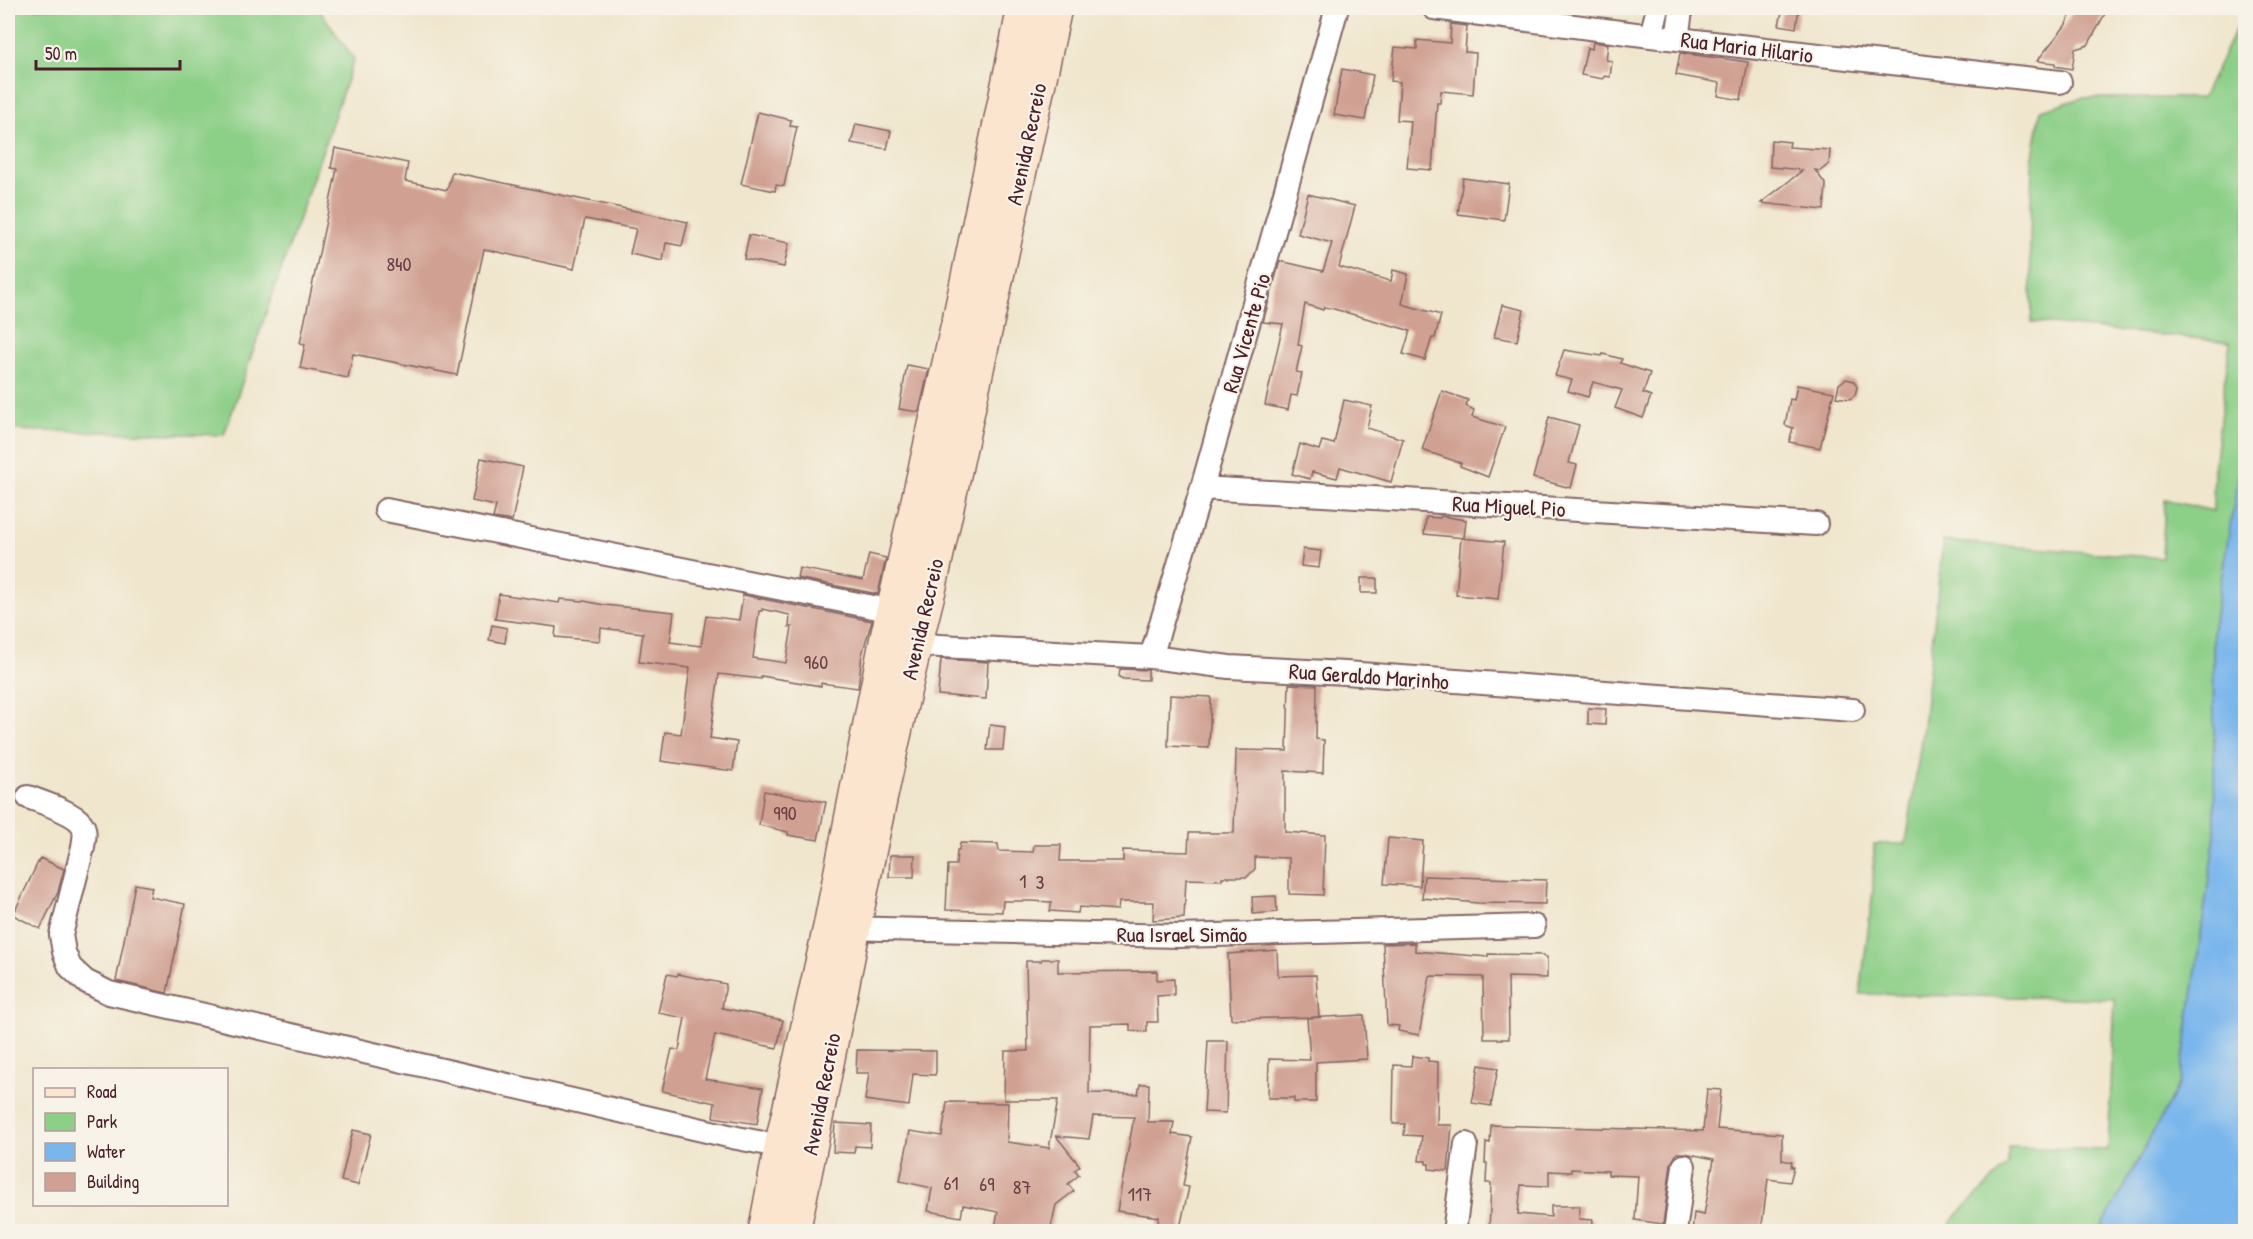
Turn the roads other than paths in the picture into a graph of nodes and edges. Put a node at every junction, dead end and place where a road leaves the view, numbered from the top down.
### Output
1 (1024, 8) edge
2 (1055, 8) edge
3 (1337, 8) edge
4 (1434, 8) edge
5 (1658, 8) edge
6 (1681, 11) dead end
7 (1651, 36) junction
8 (1677, 39) junction
9 (2060, 82) dead end
10 (976, 309) junction
11 (1202, 488) junction
12 (386, 510) dead end
13 (1816, 524) dead end
14 (898, 633) junction
15 (1151, 657) junction
16 (1853, 710) dead end
17 (28, 797) dead end
18 (1534, 926) dead end
19 (842, 928) junction
20 (1466, 1144) dead end
21 (795, 1149) junction
22 (1684, 1166) dead end
23 (765, 1232) edge
24 (793, 1232) edge
25 (1454, 1232) edge
26 (1675, 1232) edge

1 - 10 main road, Avenida Recreio
2 - 10 main road, Avenida Recreio
3 - 11 street, Rua Vicente Pio
4 - 7 street, Rua Maria Hilario
5 - 7 street
6 - 8 street
7 - 8 street, Rua Maria Hilario
8 - 9 street, Rua Maria Hilario
10 - 14 main road, Avenida Recreio
11 - 13 street, Rua Miguel Pio
11 - 15 street, Rua Vicente Pio
12 - 14 street, Rua Geraldo Marinho
14 - 15 street, Rua Geraldo Marinho
14 - 19 main road, Avenida Recreio
15 - 16 street, Rua Geraldo Marinho
17 - 21 street
18 - 19 street, Rua Israel Simão
19 - 21 main road, Avenida Recreio
20 - 25 street
21 - 23 main road, Avenida Recreio
21 - 24 main road, Avenida Recreio
22 - 26 street

